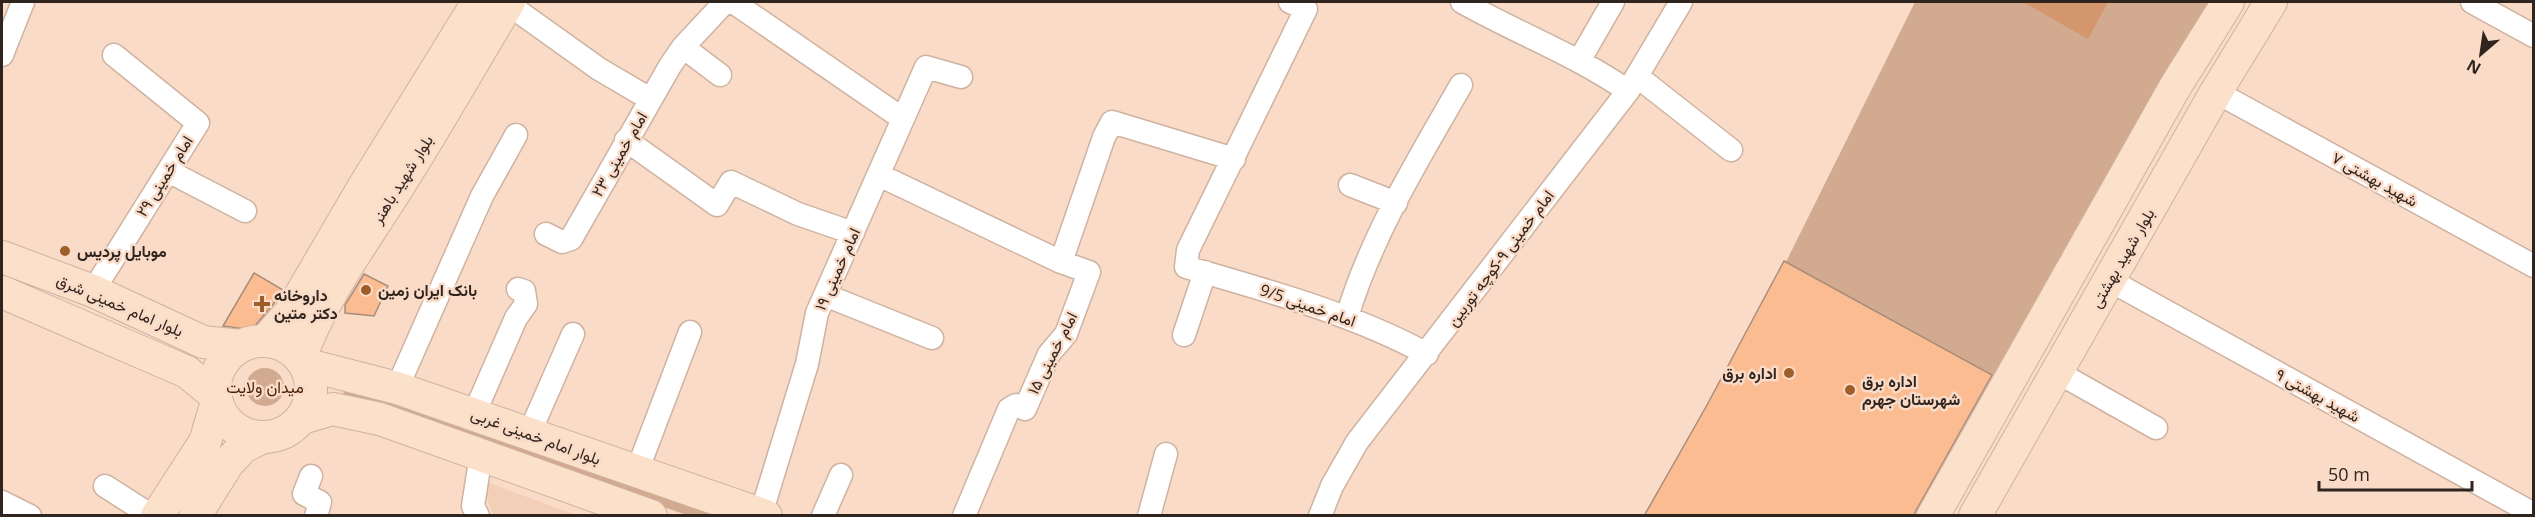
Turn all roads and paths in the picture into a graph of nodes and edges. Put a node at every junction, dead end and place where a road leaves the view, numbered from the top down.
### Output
1 (23, 2) edge
2 (498, 2) edge
3 (725, 2) edge
4 (733, 2) edge
5 (1290, 2) edge
6 (1462, 2) edge
7 (1613, 2) edge
8 (1680, 2) edge
9 (2228, 2) edge
10 (2271, 2) edge
11 (2472, 2) edge
12 (2534, 36) edge
13 (683, 47) junction
14 (2, 55) edge
15 (114, 55) dead end
16 (1579, 61) junction
17 (720, 75) dead end
18 (961, 77) dead end
19 (1633, 84) junction
20 (1461, 85) dead end
21 (2216, 92) junction
22 (650, 99) junction
23 (903, 119) junction
24 (516, 135) dead end
25 (626, 140) junction
26 (1731, 150) dead end
27 (1234, 159) junction
28 (168, 171) junction
29 (879, 175) junction
30 (1350, 185) dead end
31 (1553, 188) junction
32 (1396, 203) junction
33 (245, 211) dead end
34 (853, 233) junction
35 (546, 234) dead end
36 (2, 257) edge
37 (1061, 262) junction
38 (2534, 266) edge
39 (1195, 269) junction
40 (2109, 280) junction
41 (518, 289) dead end
42 (93, 291) junction
43 (2, 292) edge
44 (825, 296) junction
45 (1347, 317) junction
46 (690, 332) dead end
47 (573, 334) dead end
48 (1184, 335) dead end
49 (932, 338) dead end
50 (253, 343) junction
51 (1427, 354) junction
52 (302, 361) junction
53 (2057, 372) junction
54 (397, 388) junction
55 (216, 399) junction
56 (474, 414) junction
57 (302, 418) junction
58 (2156, 428) dead end
59 (529, 434) junction
60 (263, 437) junction
61 (1357, 442) junction
62 (1166, 454) dead end
63 (482, 455) junction
64 (637, 471) junction
65 (841, 475) dead end
66 (311, 476) dead end
67 (105, 486) dead end
68 (2, 502) edge
69 (2531, 508) edge
70 (764, 515) edge
71 (30, 516) edge
72 (152, 516) edge
73 (157, 516) edge
74 (195, 516) edge
75 (316, 516) edge
76 (478, 516) edge
77 (651, 516) edge
78 (823, 516) edge
79 (964, 516) edge
80 (1149, 516) edge
81 (1320, 516) edge
82 (1933, 516) edge
83 (1975, 516) edge

1 - 14 street
2 - 22 street
2 - 50 main road, بلوار شهید باهنر
2 - 52 main road, بلوار شهید باهنر
3 - 13 street, امام خمینی ۲۳
4 - 23 street
5 - 27 street
6 - 16 street
7 - 16 street
8 - 19 street, امام خمینی ۹-کوچه توربین
9 - 82 main road
10 - 21 main road, بلوار شهید بهشتی
11 - 12 street
13 - 17 street
13 - 22 street, امام خمینی ۲۳
15 - 28 street, امام خمینی ۲۹
16 - 19 street
18 - 23 street, امام خمینی ۱۹
19 - 26 street
19 - 31 street, امام خمینی ۹-کوچه توربین
20 - 32 street
21 - 38 street, شهید بهشتی ۷
21 - 40 main road, بلوار شهید بهشتی
22 - 25 street, امام خمینی ۲۳
23 - 29 street, امام خمینی ۱۹
24 - 54 street
25 - 34 street
25 - 35 street, امام خمینی ۲۳
27 - 37 street
27 - 39 street
28 - 33 street
28 - 42 street, امام خمینی ۲۹
29 - 34 street, امام خمینی ۱۹
29 - 37 street
30 - 32 street
31 - 51 street, امام خمینی ۹-کوچه توربین
31 - 61 street
32 - 45 street
34 - 44 street, امام خمینی ۱۹
36 - 42 main road, بلوار امام خمینی شرق
37 - 79 street, امام خمینی ۱۵
39 - 45 street, امام خمینی 9/5
39 - 48 street
40 - 53 main road, بلوار شهید بهشتی
40 - 69 street, شهید بهشتی ۹
41 - 56 street
42 - 50 main road, بلوار امام خمینی شرق
43 - 55 main road
44 - 49 street
44 - 70 street, امام خمینی ۱۹
45 - 51 street, امام خمینی 9/5
46 - 64 street
47 - 59 street
50 - 52 main road
50 - 55 main road
51 - 61 street, امام خمینی ۹-کوچه توربین
52 - 54 main road, بلوار امام خمینی غربی
52 - 57 main road
53 - 58 street
53 - 83 main road, بلوار شهید بهشتی
54 - 56 main road, بلوار امام خمینی غربی
55 - 60 main road
55 - 73 main road
56 - 59 main road, بلوار امام خمینی غربی
57 - 60 main road
57 - 63 main road
59 - 64 main road, بلوار امام خمینی غربی
60 - 74 main road
61 - 81 street, امام خمینی ۹-کوچه توربین
62 - 80 street
63 - 76 street
63 - 77 main road
64 - 70 main road, بلوار امام خمینی غربی
65 - 78 street
66 - 75 street
67 - 72 street
68 - 71 street

